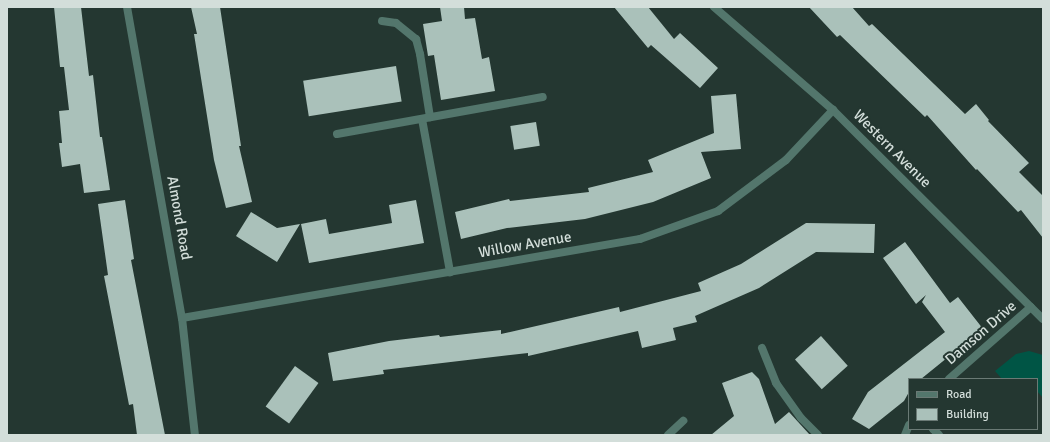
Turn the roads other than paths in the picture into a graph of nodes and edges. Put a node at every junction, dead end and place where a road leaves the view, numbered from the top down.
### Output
1 (127, 7) edge
2 (714, 7) edge
3 (382, 21) dead end
4 (543, 96) dead end
5 (833, 110) junction
6 (426, 118) junction
7 (337, 134) dead end
8 (450, 272) junction
9 (1031, 307) junction
10 (182, 318) junction
11 (1043, 319) edge
12 (762, 348) dead end
13 (950, 378) edge
14 (683, 422) dead end
15 (195, 435) edge
16 (668, 435) edge
17 (818, 435) edge

1 - 10 street, Almond Road
2 - 5 street, Western Avenue
3 - 6 street
4 - 6 street
5 - 8 street, Willow Avenue
5 - 9 street, Western Avenue
6 - 7 street
6 - 8 street
8 - 10 street, Willow Avenue
9 - 11 street, Western Avenue
9 - 13 street, Damson Drive
10 - 15 street, Almond Road
12 - 17 street
14 - 16 street

